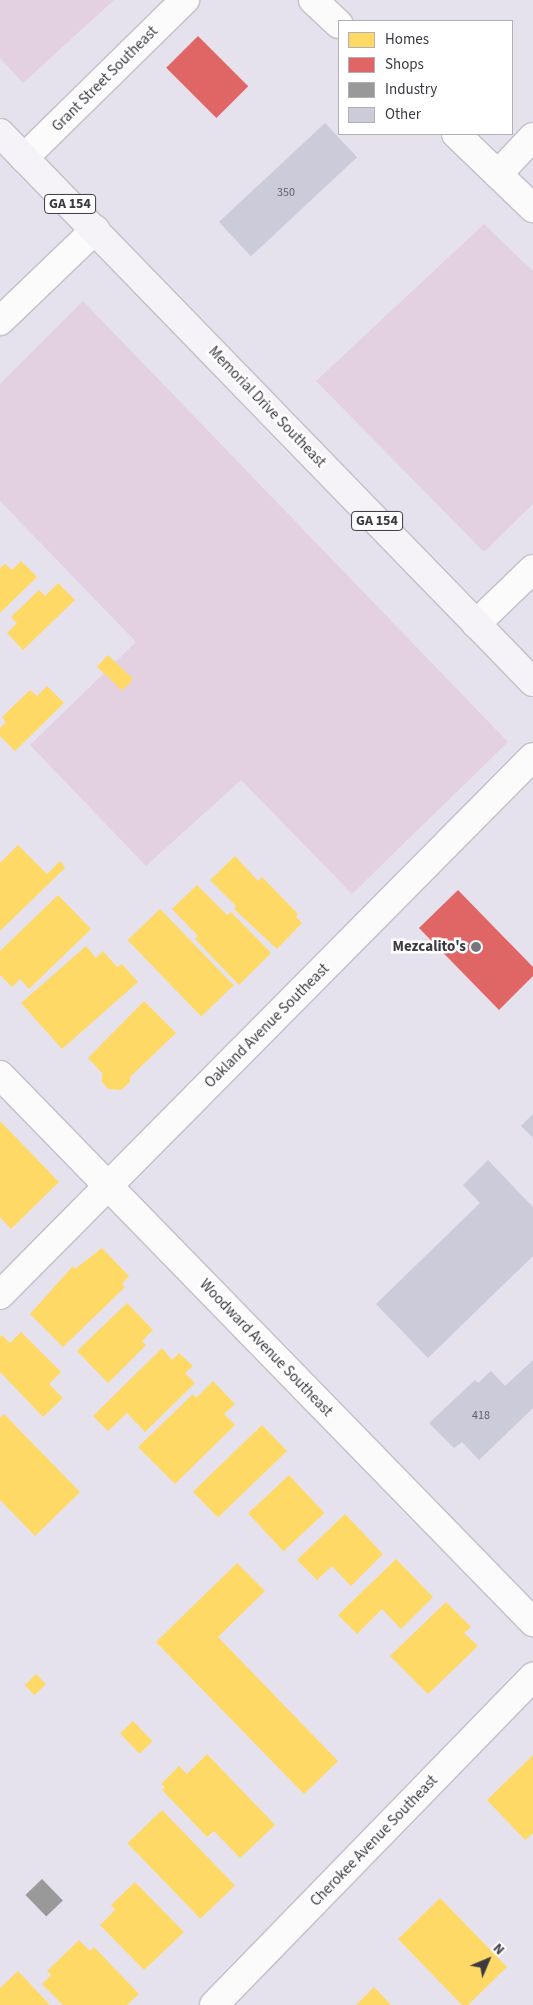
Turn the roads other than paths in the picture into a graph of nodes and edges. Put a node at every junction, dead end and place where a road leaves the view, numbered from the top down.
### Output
1 (185, 0) edge
2 (313, 0) edge
3 (338, 23) edge
4 (0, 133) edge
5 (457, 135) edge
6 (533, 137) edge
7 (24, 158) junction
8 (498, 174) junction
9 (533, 208) edge
10 (95, 230) junction
11 (0, 321) edge
12 (533, 569) edge
13 (476, 624) junction
14 (533, 682) edge
15 (533, 757) edge
16 (0, 1075) edge
17 (108, 1186) junction
18 (0, 1294) edge
19 (533, 1622) edge
20 (533, 1677) edge
21 (214, 2005) edge

1 - 7 street, Grant Street Southeast
2 - 3 street
4 - 7 main road, Memorial Drive Southeast / GA 154
5 - 8 street
6 - 8 street
7 - 10 main road, Memorial Drive Southeast / GA 154
8 - 9 street
10 - 11 street
10 - 13 main road, Memorial Drive Southeast / GA 154
12 - 13 street
13 - 14 main road, Memorial Drive Southeast / GA 154
15 - 17 street, Oakland Avenue Southeast
16 - 17 street, Woodward Avenue Southeast
17 - 18 street, Oakland Avenue Southeast
17 - 19 street, Woodward Avenue Southeast
20 - 21 street, Cherokee Avenue Southeast

